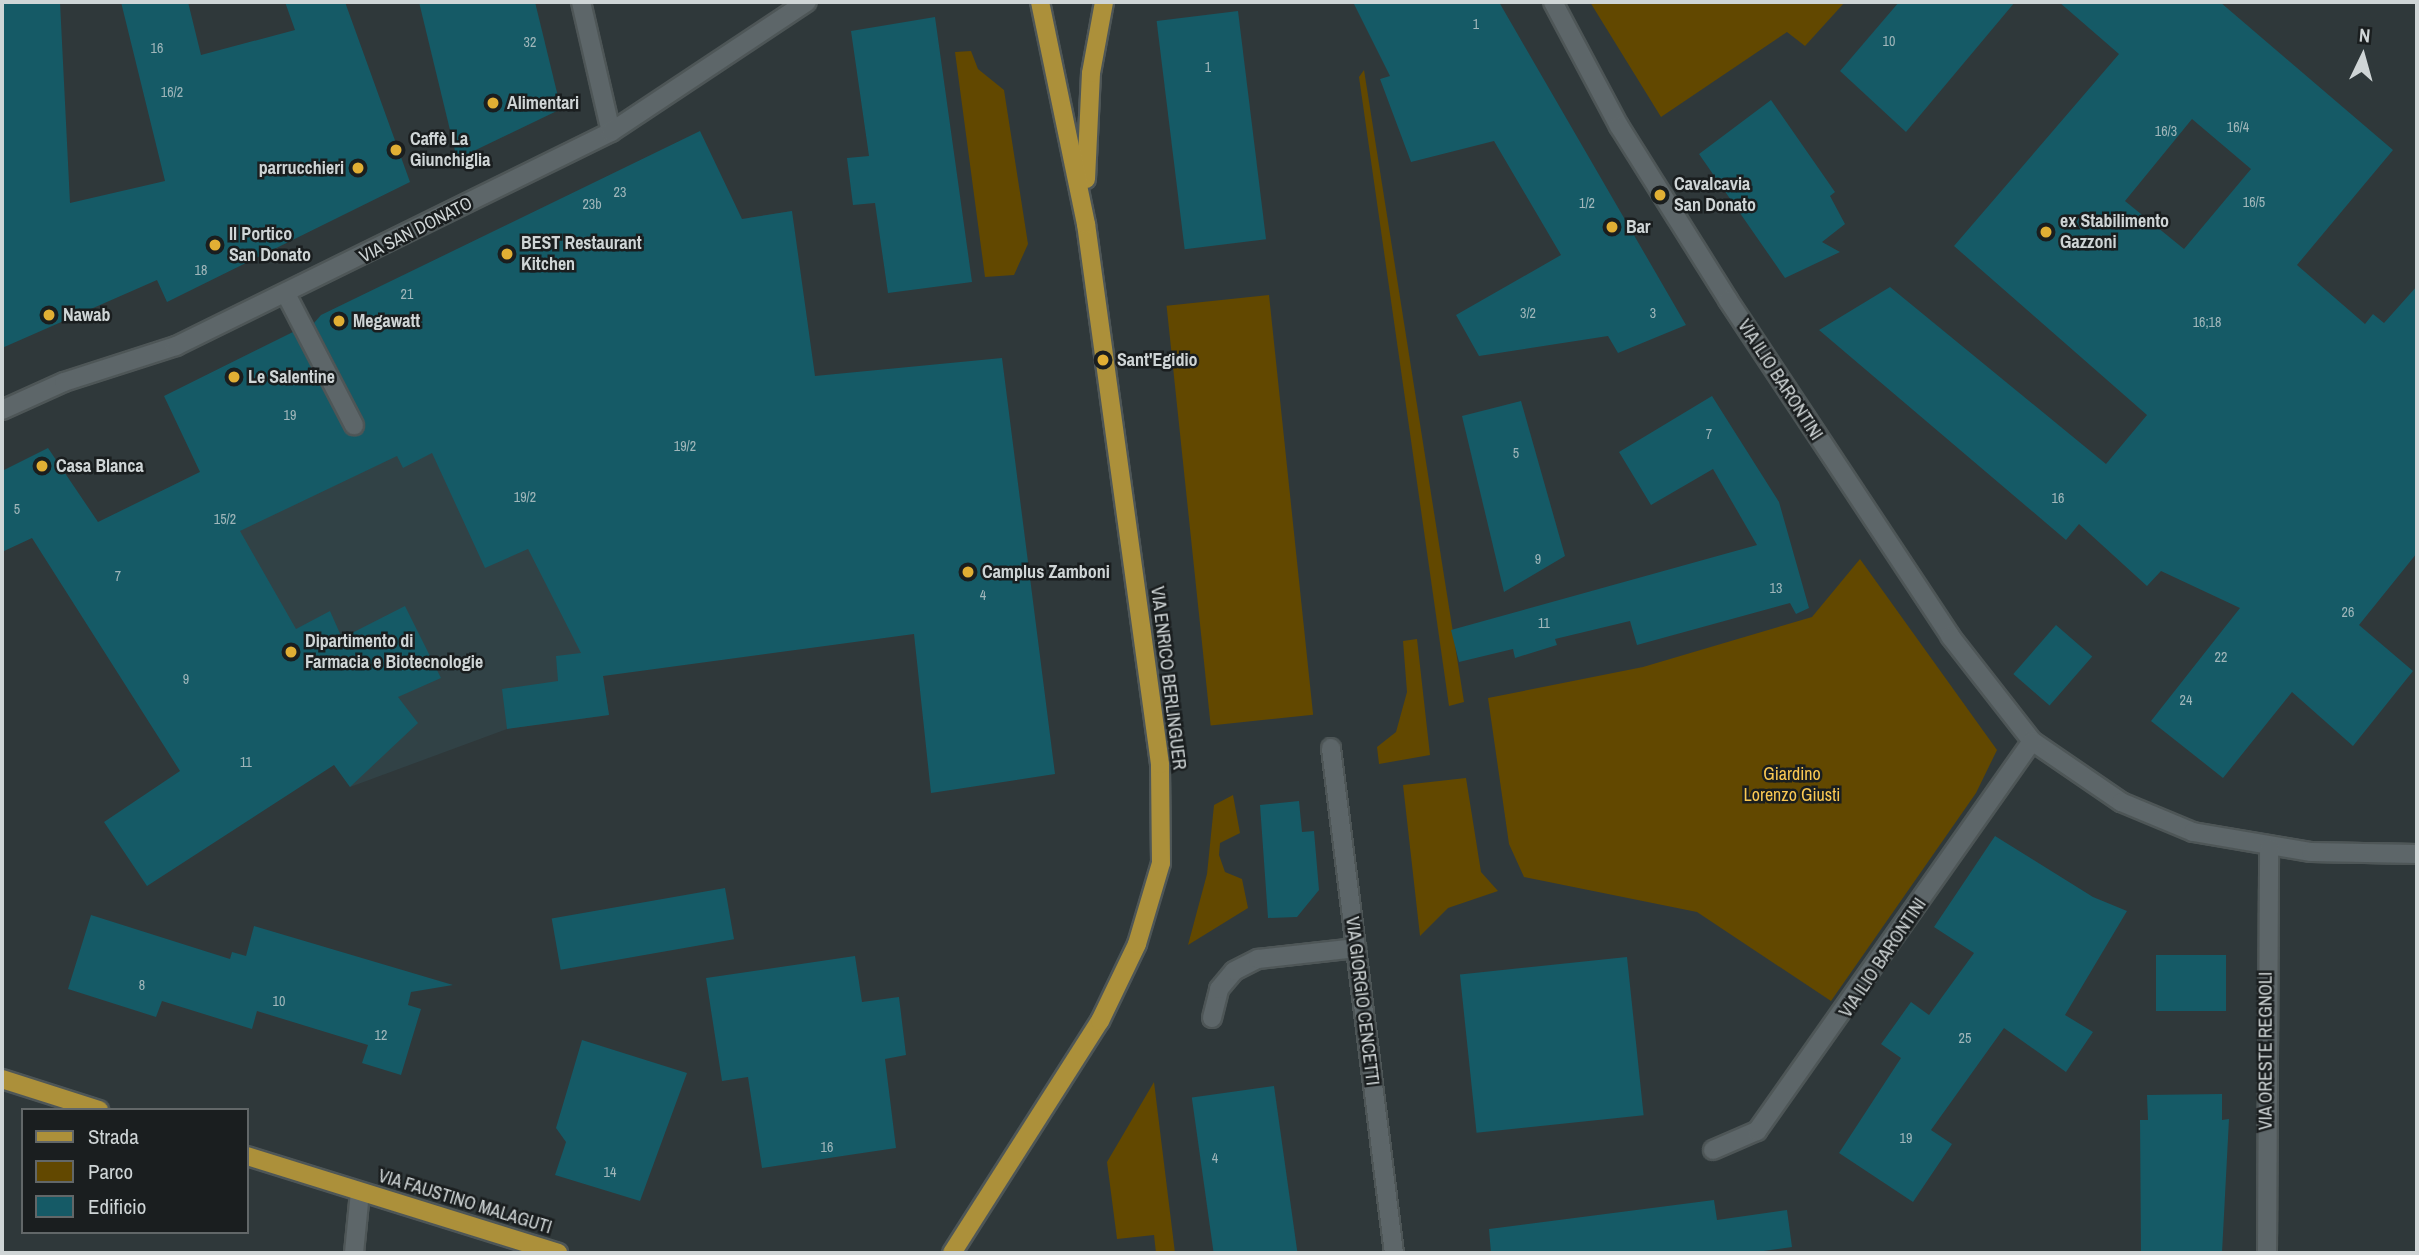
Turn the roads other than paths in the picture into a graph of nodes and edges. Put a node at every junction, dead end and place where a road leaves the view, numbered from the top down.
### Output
1 (581, 2) edge
2 (807, 2) edge
3 (1040, 2) edge
4 (1104, 2) edge
5 (1553, 2) edge
6 (611, 132) junction
7 (1086, 224) junction
8 (286, 295) junction
9 (2, 410) edge
10 (355, 425) dead end
11 (2032, 741) junction
12 (1331, 748) dead end
13 (2269, 848) junction
14 (2417, 854) edge
15 (1356, 948) junction
16 (1212, 1018) dead end
17 (2, 1079) edge
18 (93, 1108) edge
19 (1713, 1150) dead end
20 (248, 1156) edge
21 (360, 1192) junction
22 (354, 1253) edge
23 (558, 1253) edge
24 (952, 1253) edge
25 (1394, 1253) edge
26 (2267, 1253) edge

1 - 6 street
2 - 6 street, VIA SAN DONATO
3 - 7 main road, VIA ENRICO BERLINGUER
4 - 7 main road, VIA ENRICO BERLINGUER
5 - 11 street, VIA ILIO BARONTINI
6 - 8 street, VIA SAN DONATO
7 - 24 main road, VIA ENRICO BERLINGUER
8 - 9 street, VIA SAN DONATO
8 - 10 street
11 - 13 street, VIA ILIO BARONTINI
11 - 19 street, VIA ILIO BARONTINI
12 - 15 street, VIA GIORGIO CENCETTI
13 - 14 street, VIA ILIO BARONTINI
13 - 26 street, VIA ORESTE REGNOLI
15 - 16 street
15 - 25 street, VIA GIORGIO CENCETTI
17 - 18 main road
20 - 21 main road, VIA FAUSTINO MALAGUTI
21 - 22 street, VIA FAUSTINO MALAGUTI
21 - 23 main road, VIA FAUSTINO MALAGUTI

